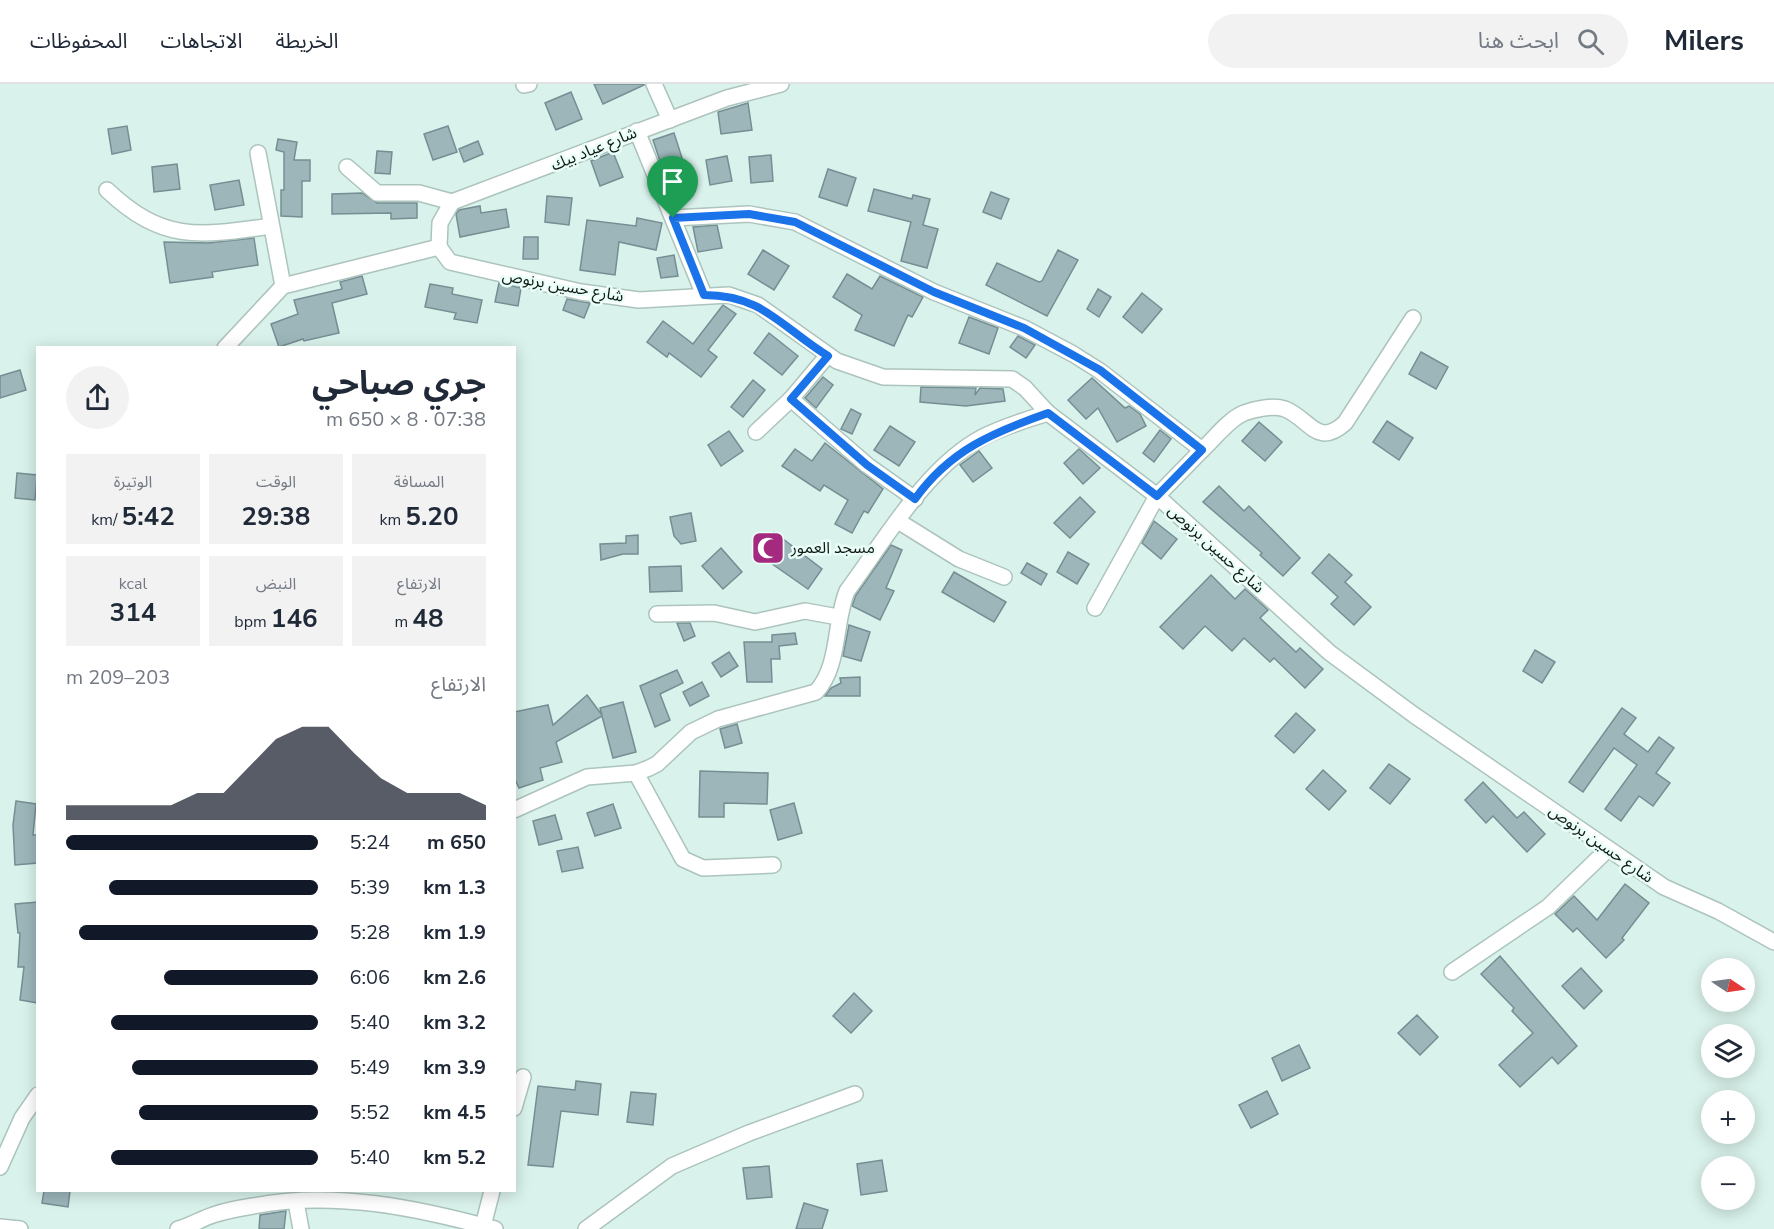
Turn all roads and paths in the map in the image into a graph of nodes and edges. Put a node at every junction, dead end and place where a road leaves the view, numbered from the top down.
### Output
1 (654, 84) edge
2 (781, 84) edge
3 (670, 120) junction
4 (638, 131) junction
5 (258, 153) dead end
6 (347, 167) dead end
7 (107, 189) dead end
8 (452, 202) junction
9 (673, 218) junction
10 (271, 226) junction
11 (439, 247) junction
12 (283, 286) junction
13 (704, 295) junction
14 (1413, 318) dead end
15 (227, 346) edge
16 (828, 356) junction
17 (791, 399) junction
18 (1048, 413) junction
19 (756, 432) dead end
20 (1202, 450) junction
21 (1157, 496) junction
22 (915, 499) junction
23 (898, 522) junction
24 (1004, 577) dead end
25 (1095, 608) dead end
26 (657, 614) dead end
27 (838, 617) junction
28 (636, 773) junction
29 (516, 809) edge
30 (1607, 850) junction
31 (773, 865) dead end
32 (1774, 942) edge
33 (1452, 972) dead end
34 (523, 1077) dead end
35 (855, 1094) dead end
36 (36, 1098) edge
37 (516, 1101) edge
38 (0, 1167) edge
39 (492, 1192) edge
40 (372, 1197) edge
41 (254, 1198) edge
42 (296, 1202) junction
43 (0, 1227) edge
44 (489, 1227) edge
45 (20, 1229) edge
46 (178, 1229) edge
47 (301, 1229) edge
48 (586, 1229) edge

1 - 3 street
2 - 3 street, شارع عياد بيك
3 - 4 street, شارع عياد بيك
4 - 8 street, شارع عياد بيك
4 - 9 street
5 - 10 street
6 - 8 street
7 - 10 street
8 - 11 street
9 - 13 street
9 - 20 street
10 - 12 street
11 - 12 street
11 - 13 street, شارع حسين برنوص
12 - 15 street
13 - 16 street, شارع حسين برنوص
14 - 20 street
16 - 17 street
16 - 18 street, شارع حسين برنوص
17 - 19 street
17 - 22 street
18 - 21 street, شارع حسين برنوص
18 - 22 street
20 - 21 street
21 - 25 street
21 - 30 street, شارع حسين برنوص
22 - 23 street
23 - 24 street
23 - 27 street
26 - 27 street
27 - 28 street
28 - 29 street
28 - 31 street
30 - 32 street, شارع حسين برنوص
30 - 33 street
34 - 37 street
35 - 48 street
36 - 38 street
39 - 44 street
40 - 42 street
40 - 44 street
41 - 42 street
41 - 46 street
42 - 47 street
43 - 45 street

